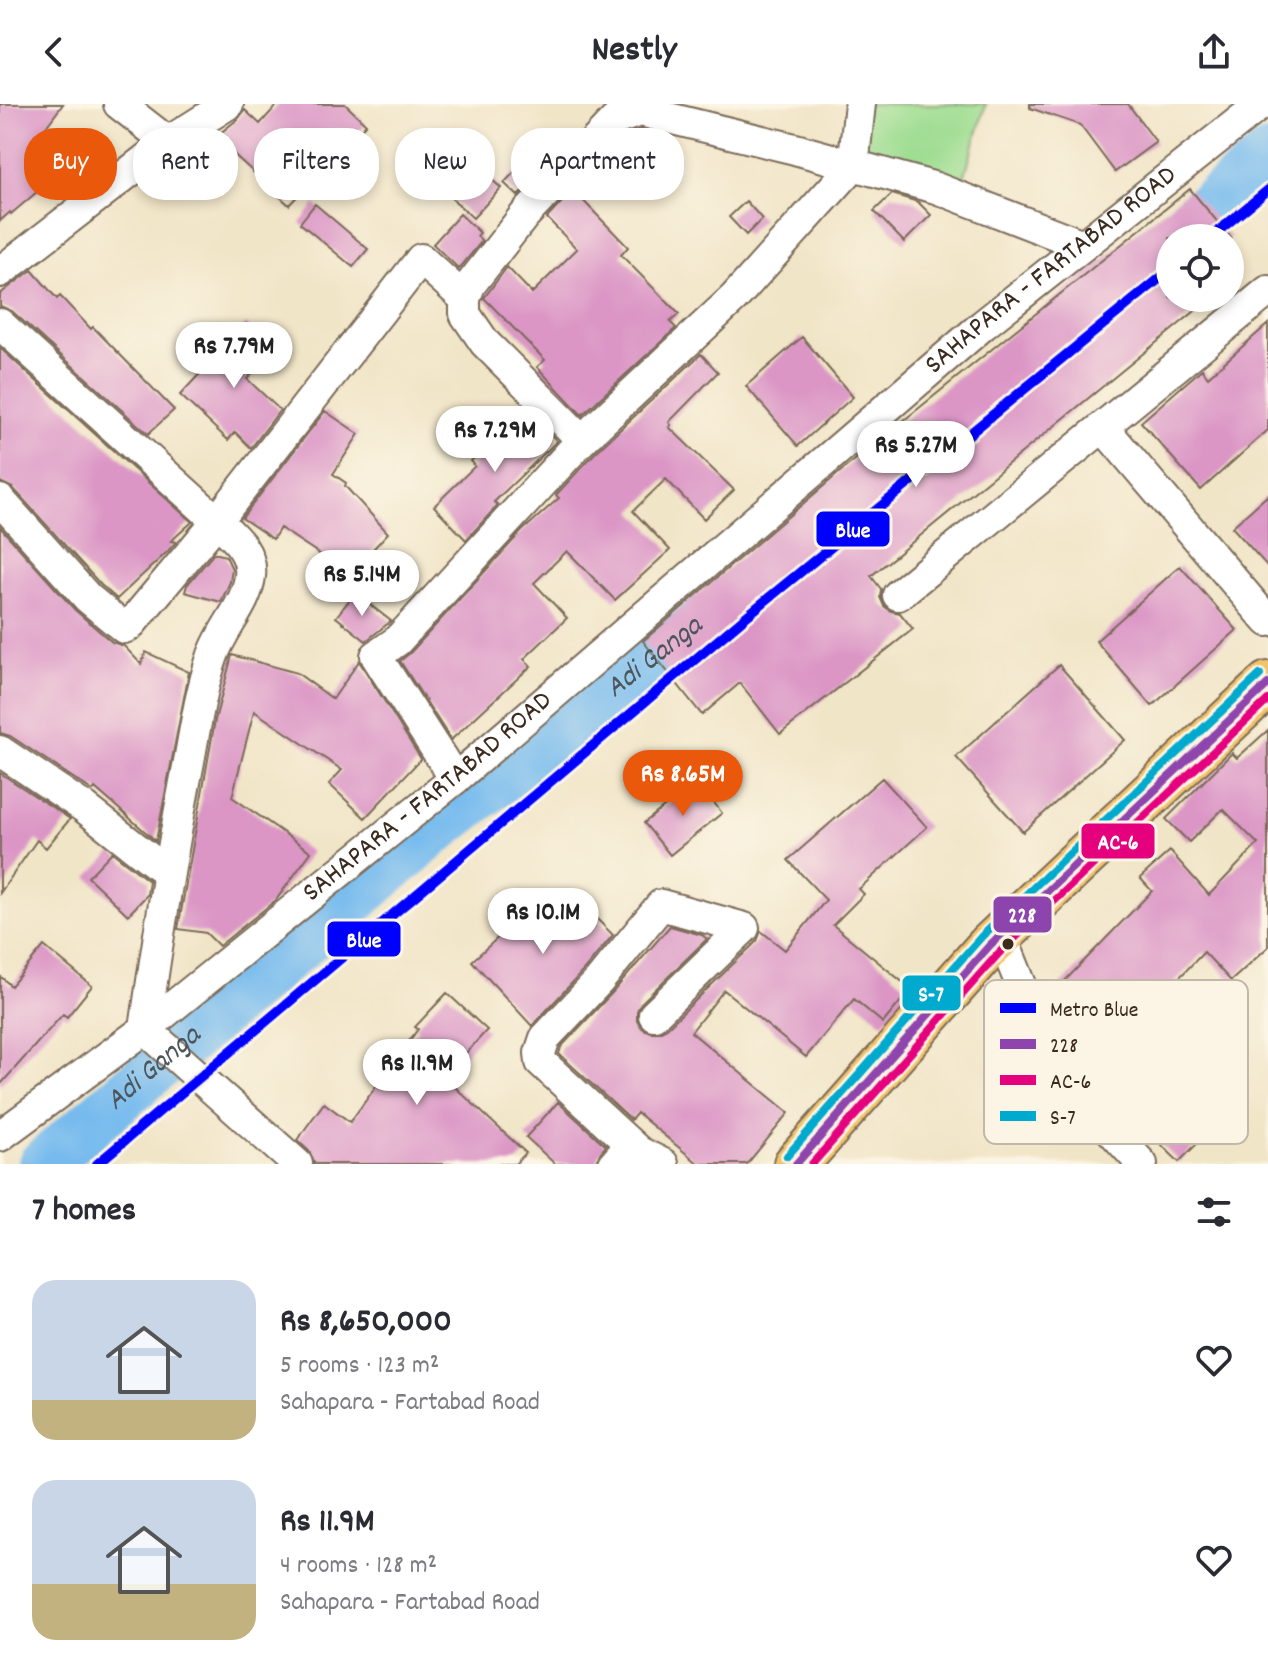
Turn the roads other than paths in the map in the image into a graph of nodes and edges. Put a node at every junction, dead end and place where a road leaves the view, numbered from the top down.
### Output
1 (119, 104) edge
2 (228, 104) edge
3 (860, 104) edge
4 (1261, 104) edge
5 (150, 128) edge
6 (190, 128) edge
7 (853, 166) junction
8 (133, 169) edge
9 (1083, 245) junction
10 (0, 272) edge
11 (1268, 291) edge
12 (465, 299) junction
13 (0, 324) edge
14 (1103, 427) junction
15 (582, 440) junction
16 (0, 500) edge
17 (217, 521) junction
18 (898, 595) dead end
19 (1268, 621) edge
20 (1268, 684) edge
21 (0, 751) edge
22 (455, 779) junction
23 (168, 873) junction
24 (1001, 935) junction
25 (1019, 980) edge
26 (654, 1015) dead end
27 (145, 1029) junction
28 (0, 1136) edge
29 (1124, 1144) edge
30 (639, 1160) edge
31 (297, 1164) edge
32 (796, 1164) edge
33 (1142, 1164) edge

1 - 5 street
2 - 6 street
3 - 7 street
4 - 9 street, SAHAPARA - FARTABAD ROAD
7 - 9 street
7 - 12 street
7 - 15 street
8 - 10 street
9 - 22 street, SAHAPARA - FARTABAD ROAD
11 - 14 street
12 - 15 street
12 - 17 street
13 - 17 street
14 - 18 street
14 - 19 street
15 - 22 street
16 - 17 street
17 - 23 street
20 - 24 main road
21 - 23 street
22 - 27 street, SAHAPARA - FARTABAD ROAD
23 - 27 street
24 - 25 street
24 - 32 main road
26 - 30 street
27 - 28 street, SAHAPARA - FARTABAD ROAD
27 - 31 street
29 - 33 street

